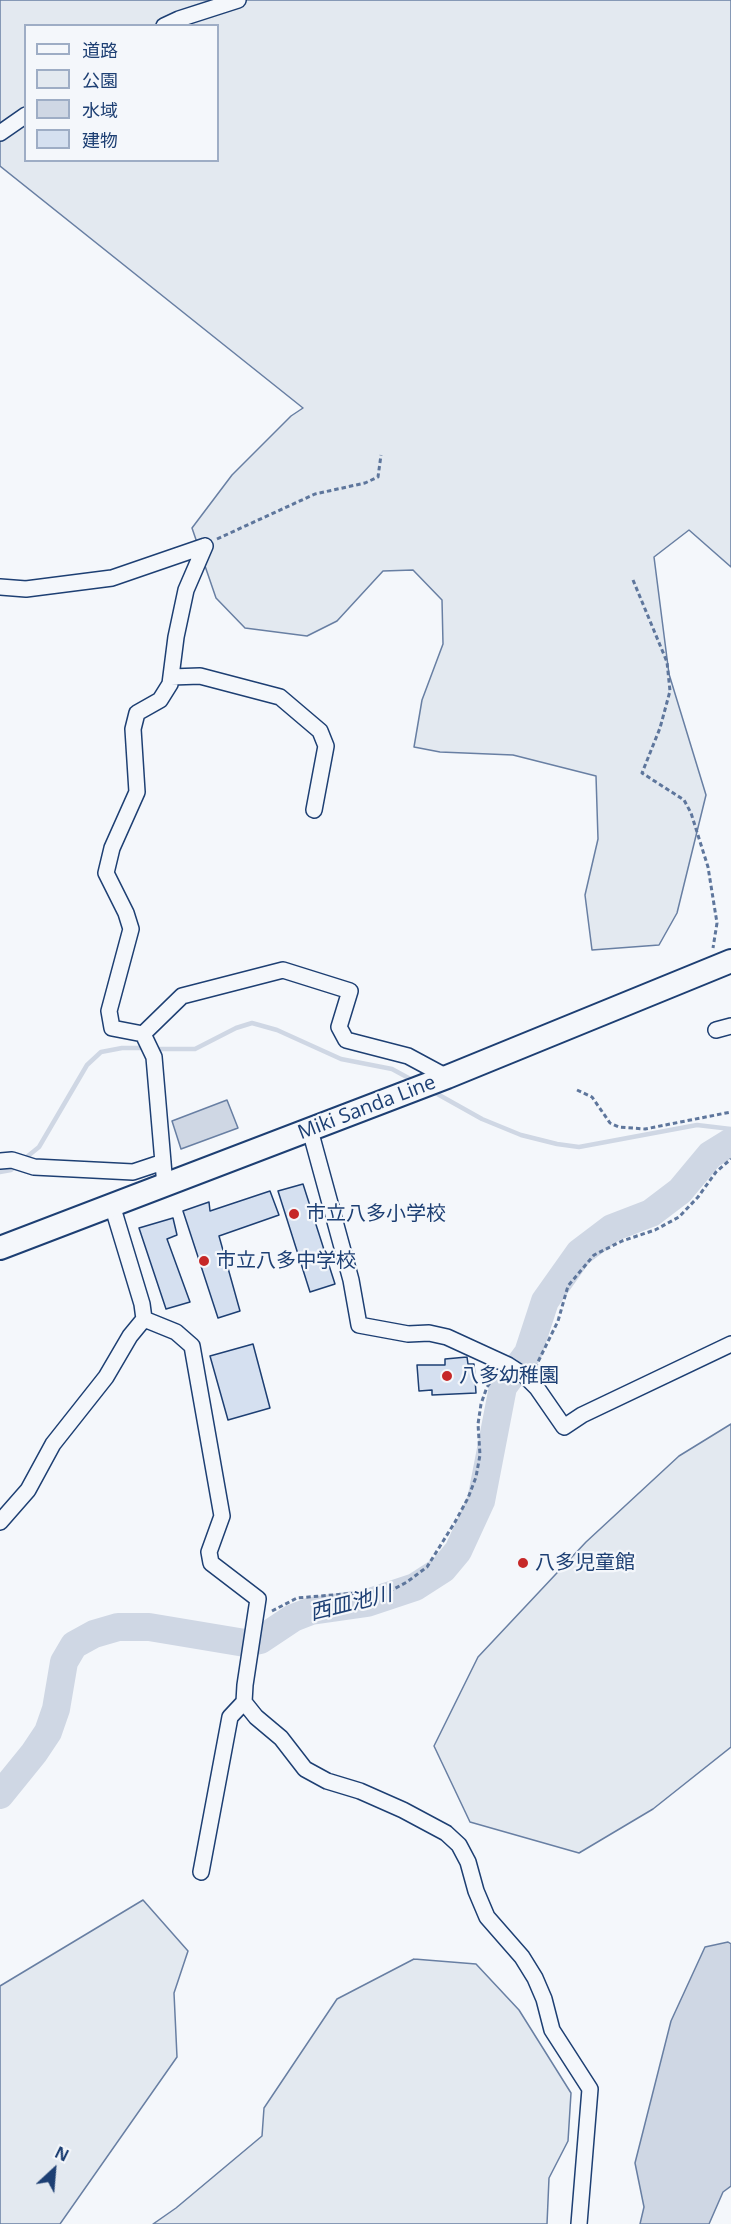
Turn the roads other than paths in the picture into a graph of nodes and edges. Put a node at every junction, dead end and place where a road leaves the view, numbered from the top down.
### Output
1 (237, 0) edge
2 (168, 24) edge
3 (24, 116) edge
4 (0, 133) edge
5 (0, 587) edge
6 (171, 677) junction
7 (314, 810) dead end
8 (720, 964) edge
9 (143, 1034) junction
10 (434, 1082) junction
11 (310, 1130) junction
12 (0, 1161) edge
13 (163, 1162) junction
14 (165, 1186) junction
15 (112, 1205) junction
16 (0, 1248) edge
17 (144, 1319) junction
18 (731, 1344) edge
19 (0, 1522) edge
20 (244, 1702) junction
21 (201, 1872) dead end
22 (579, 2224) edge

1 - 2 street
3 - 4 street
5 - 6 street
6 - 7 street
6 - 9 street
8 - 10 main road, Miki Sanda Line
9 - 10 street
9 - 13 street
10 - 11 main road, Miki Sanda Line
11 - 14 main road, Miki Sanda Line
11 - 18 street
12 - 13 street
13 - 14 street
14 - 15 main road, Miki Sanda Line
15 - 16 main road, Miki Sanda Line
15 - 17 street
17 - 19 street
17 - 20 street
20 - 21 street
20 - 22 street

